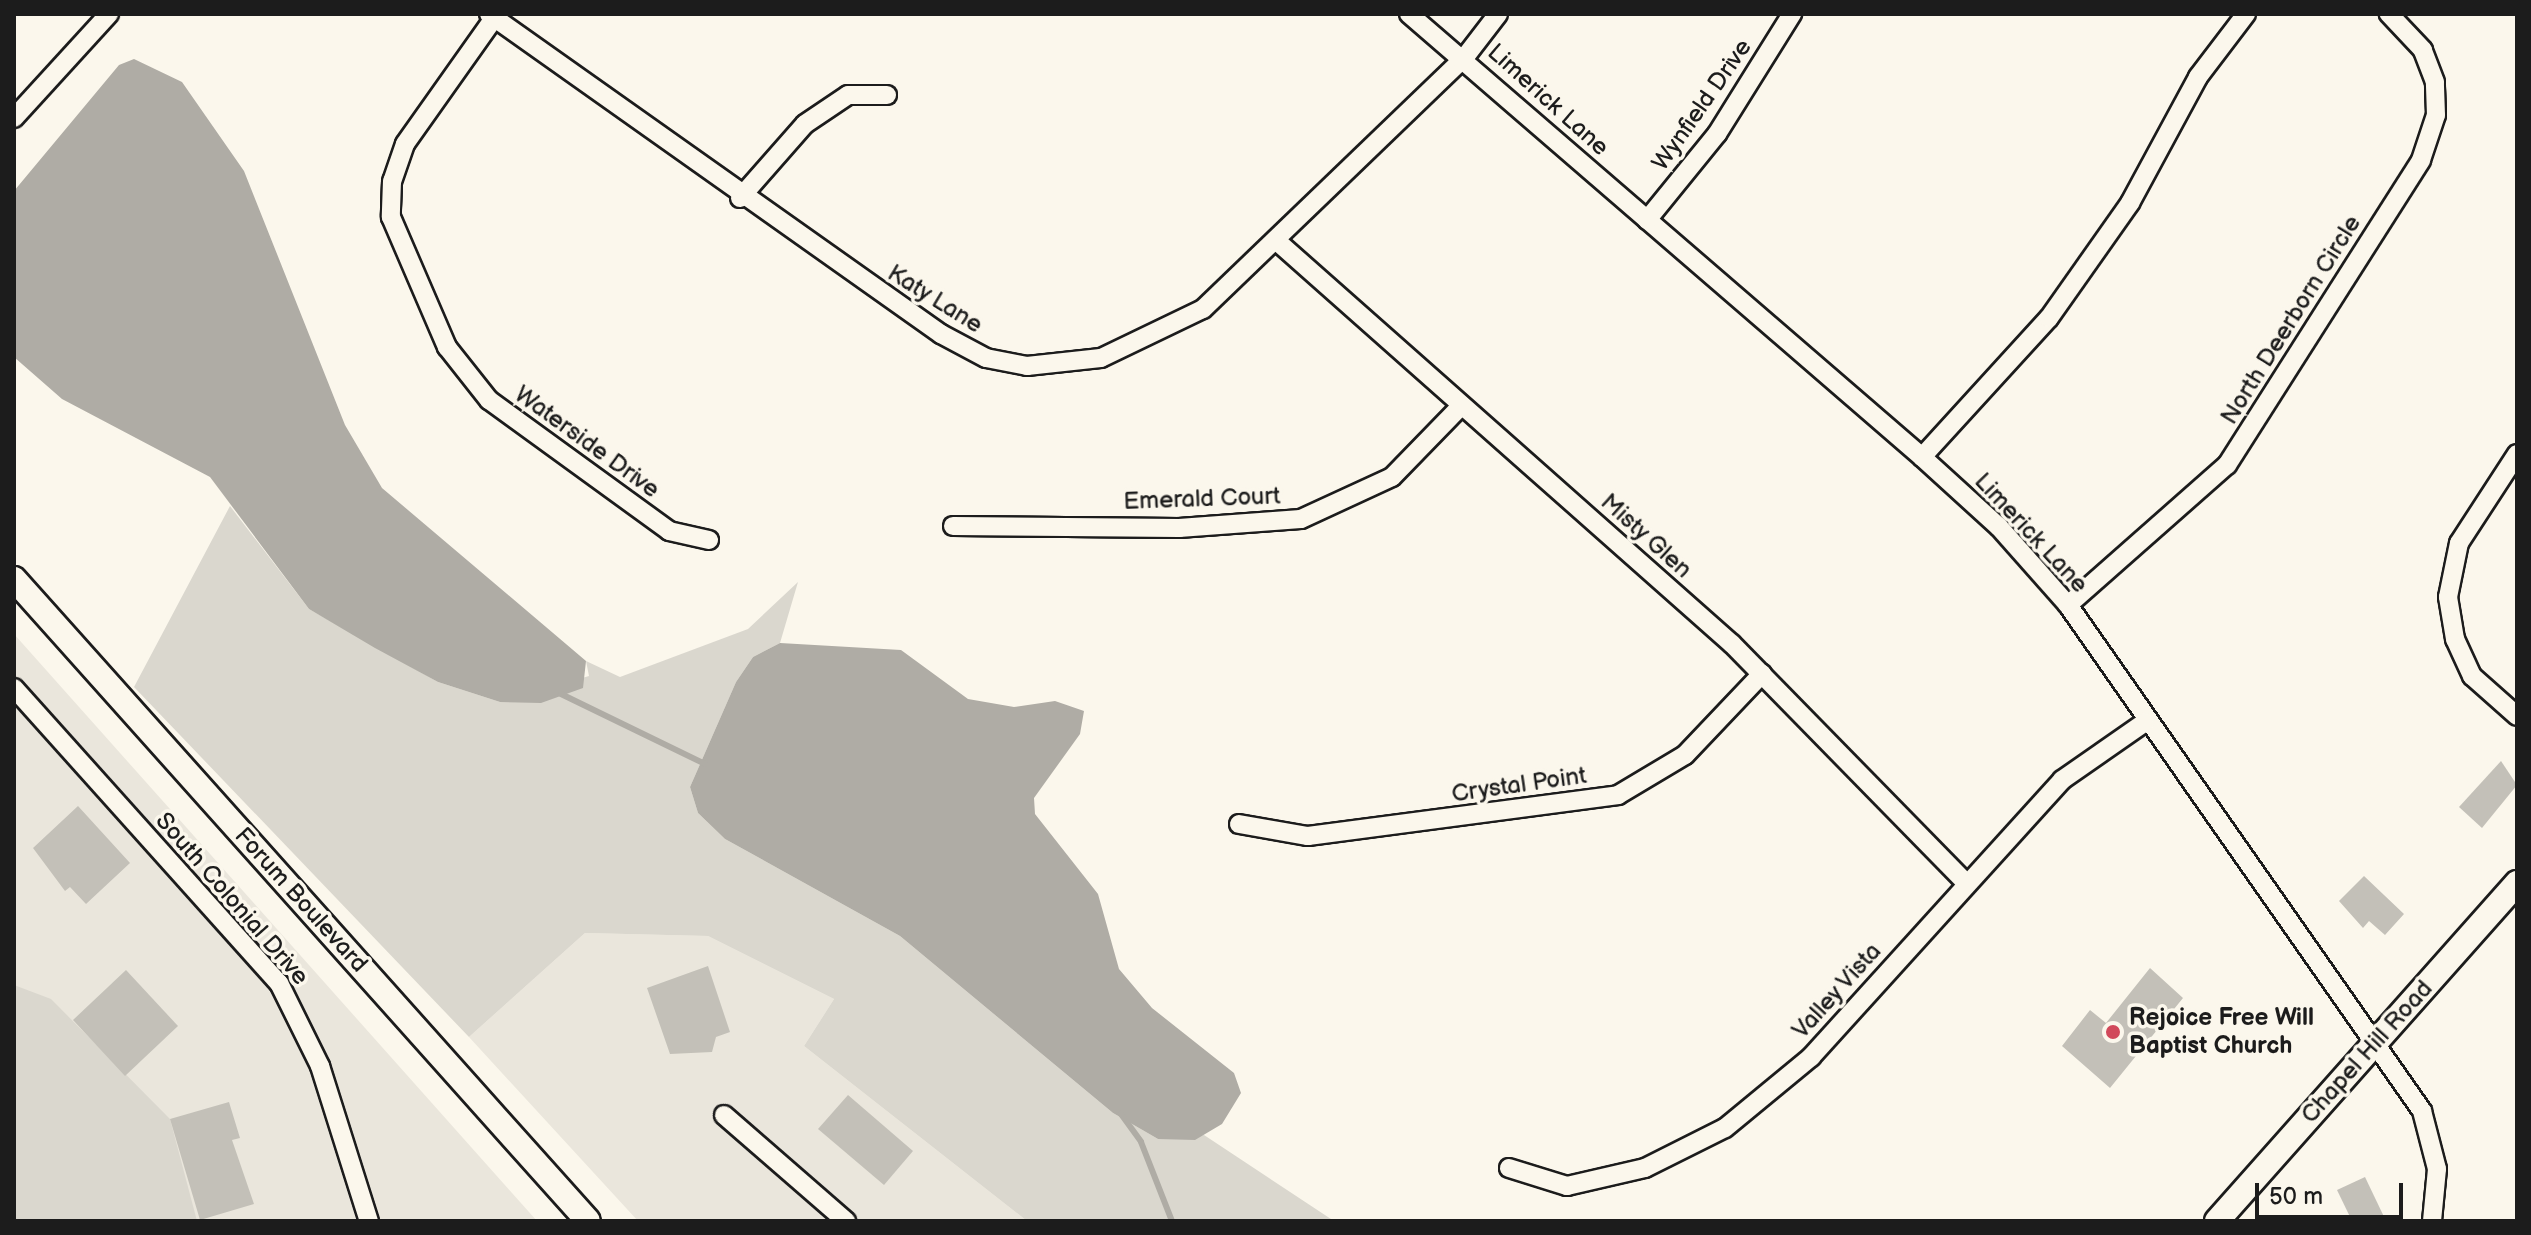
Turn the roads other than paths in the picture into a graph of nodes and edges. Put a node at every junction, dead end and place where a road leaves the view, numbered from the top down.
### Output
1 (109, 14) edge
2 (1409, 14) edge
3 (1498, 14) edge
4 (1792, 14) edge
5 (2246, 14) edge
6 (2389, 14) edge
7 (493, 15) edge
8 (1465, 57) junction
9 (887, 95) dead end
10 (14, 118) edge
11 (740, 198) junction
12 (1647, 220) junction
13 (1279, 243) junction
14 (1462, 405) junction
15 (2517, 454) edge
16 (1922, 457) junction
17 (953, 526) dead end
18 (709, 540) dead end
19 (14, 579) edge
20 (2068, 605) junction
21 (1762, 674) junction
22 (14, 688) edge
23 (2517, 716) edge
24 (2145, 722) junction
25 (1239, 824) dead end
26 (1966, 883) junction
27 (2517, 883) edge
28 (2371, 1047) junction
29 (724, 1115) dead end
30 (1509, 1168) dead end
31 (369, 1221) edge
32 (588, 1221) edge
33 (846, 1221) edge
34 (2217, 1221) edge
35 (2432, 1221) edge

1 - 10 street
2 - 8 street, Limerick Lane
3 - 8 street, Katy Lane
4 - 12 street, Wynfield Drive
5 - 16 street
6 - 20 street, North Deerborn Circle
7 - 11 street, Katy Lane
7 - 18 street, Waterside Drive
8 - 12 street, Limerick Lane
8 - 13 street, Katy Lane
9 - 11 street
11 - 13 street, Katy Lane
12 - 16 street, Limerick Lane
13 - 14 street, Misty Glen
14 - 17 street, Emerald Court
14 - 21 street, Misty Glen
15 - 23 street
16 - 20 street, Limerick Lane
19 - 32 street, Forum Boulevard
20 - 24 street, Limerick Lane
21 - 25 street, Crystal Point
21 - 26 street, Misty Glen
22 - 31 street, South Colonial Drive
24 - 26 street, Valley Vista
24 - 28 street, Limerick Lane
26 - 30 street, Valley Vista
27 - 28 street, Chapel Hill Road
28 - 34 street, Chapel Hill Road
28 - 35 street, Limerick Lane
29 - 33 street

